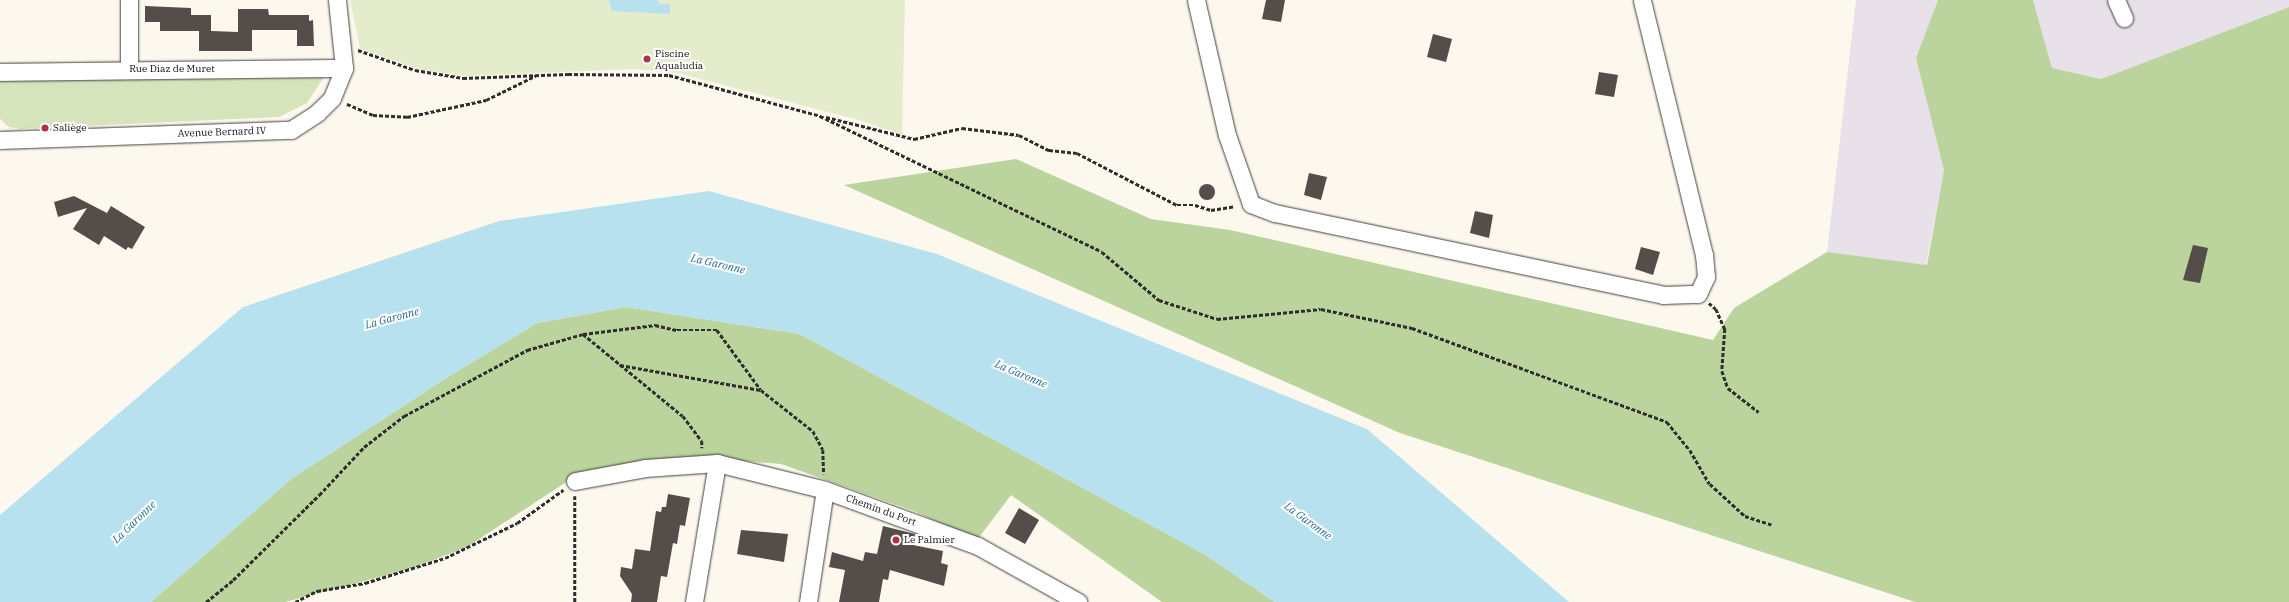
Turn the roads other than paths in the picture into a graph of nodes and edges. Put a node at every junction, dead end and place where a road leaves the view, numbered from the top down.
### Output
1 (129, 0) edge
2 (337, 0) edge
3 (1196, 0) edge
4 (1642, 0) edge
5 (2116, 0) edge
6 (2124, 18) dead end
7 (344, 68) junction
8 (129, 69) junction
9 (0, 72) edge
10 (0, 140) edge
11 (710, 463) junction
12 (575, 481) road end
13 (825, 490) junction
14 (694, 602) edge
15 (808, 602) edge
16 (1078, 602) edge

1 - 8 street
2 - 7 street, Avenue Bernard IV
3 - 4 street
5 - 6 street
7 - 8 street, Rue Diaz de Muret
7 - 10 street, Avenue Bernard IV
8 - 9 street, Rue Diaz de Muret
11 - 12 street, Chemin du Port
11 - 13 street, Chemin du Port
11 - 14 street
13 - 15 street
13 - 16 street, Chemin du Port

